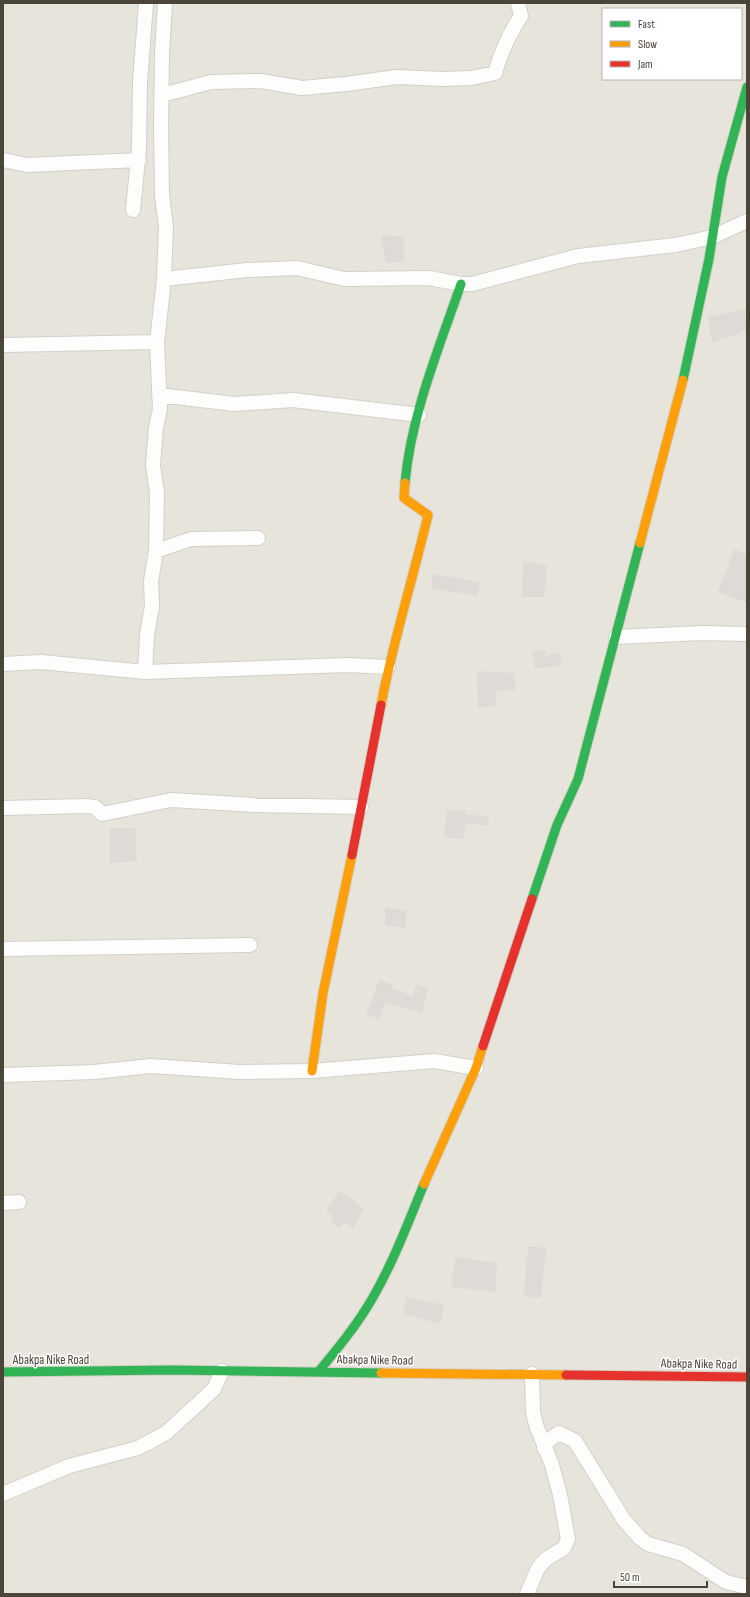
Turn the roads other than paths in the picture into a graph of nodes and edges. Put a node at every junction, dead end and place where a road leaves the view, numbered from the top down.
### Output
1 (146, 3) edge
2 (165, 3) edge
3 (518, 3) edge
4 (747, 87) edge
5 (162, 95) junction
6 (3, 160) edge
7 (139, 160) junction
8 (133, 210) dead end
9 (747, 221) edge
10 (712, 237) junction
11 (164, 279) junction
12 (461, 284) junction
13 (157, 342) junction
14 (3, 345) edge
15 (159, 395) junction
16 (419, 415) junction
17 (258, 538) dead end
18 (156, 551) junction
19 (747, 634) edge
20 (616, 637) junction
21 (3, 664) edge
22 (388, 668) junction
23 (145, 672) junction
24 (361, 807) junction
25 (3, 808) edge
26 (250, 945) dead end
27 (3, 949) edge
28 (476, 1068) junction
29 (312, 1071) junction
30 (3, 1076) edge
31 (20, 1202) dead end
32 (3, 1203) edge
33 (222, 1371) junction
34 (319, 1371) junction
35 (3, 1372) edge
36 (532, 1374) junction
37 (747, 1377) edge
38 (544, 1448) junction
39 (3, 1494) edge
40 (747, 1587) edge
41 (527, 1594) edge

1 - 7 street
2 - 5 street
3 - 5 street
4 - 10 street
5 - 11 street
6 - 7 street
7 - 8 street
9 - 10 street
10 - 12 street
10 - 20 street
11 - 12 street
11 - 13 street
12 - 16 street
13 - 14 street
13 - 15 street
15 - 16 street
15 - 18 street
16 - 22 street
17 - 18 street
18 - 23 street
19 - 20 street
20 - 28 street
21 - 23 street
22 - 23 street
22 - 24 street
24 - 25 street
24 - 29 street
26 - 27 street
28 - 29 street
28 - 34 street
29 - 30 street
31 - 32 street
33 - 34 street, Abakpa Nike Road
33 - 35 street, Abakpa Nike Road
33 - 39 street
34 - 36 street, Abakpa Nike Road
36 - 37 street, Abakpa Nike Road
36 - 38 street
38 - 40 street
38 - 41 street

